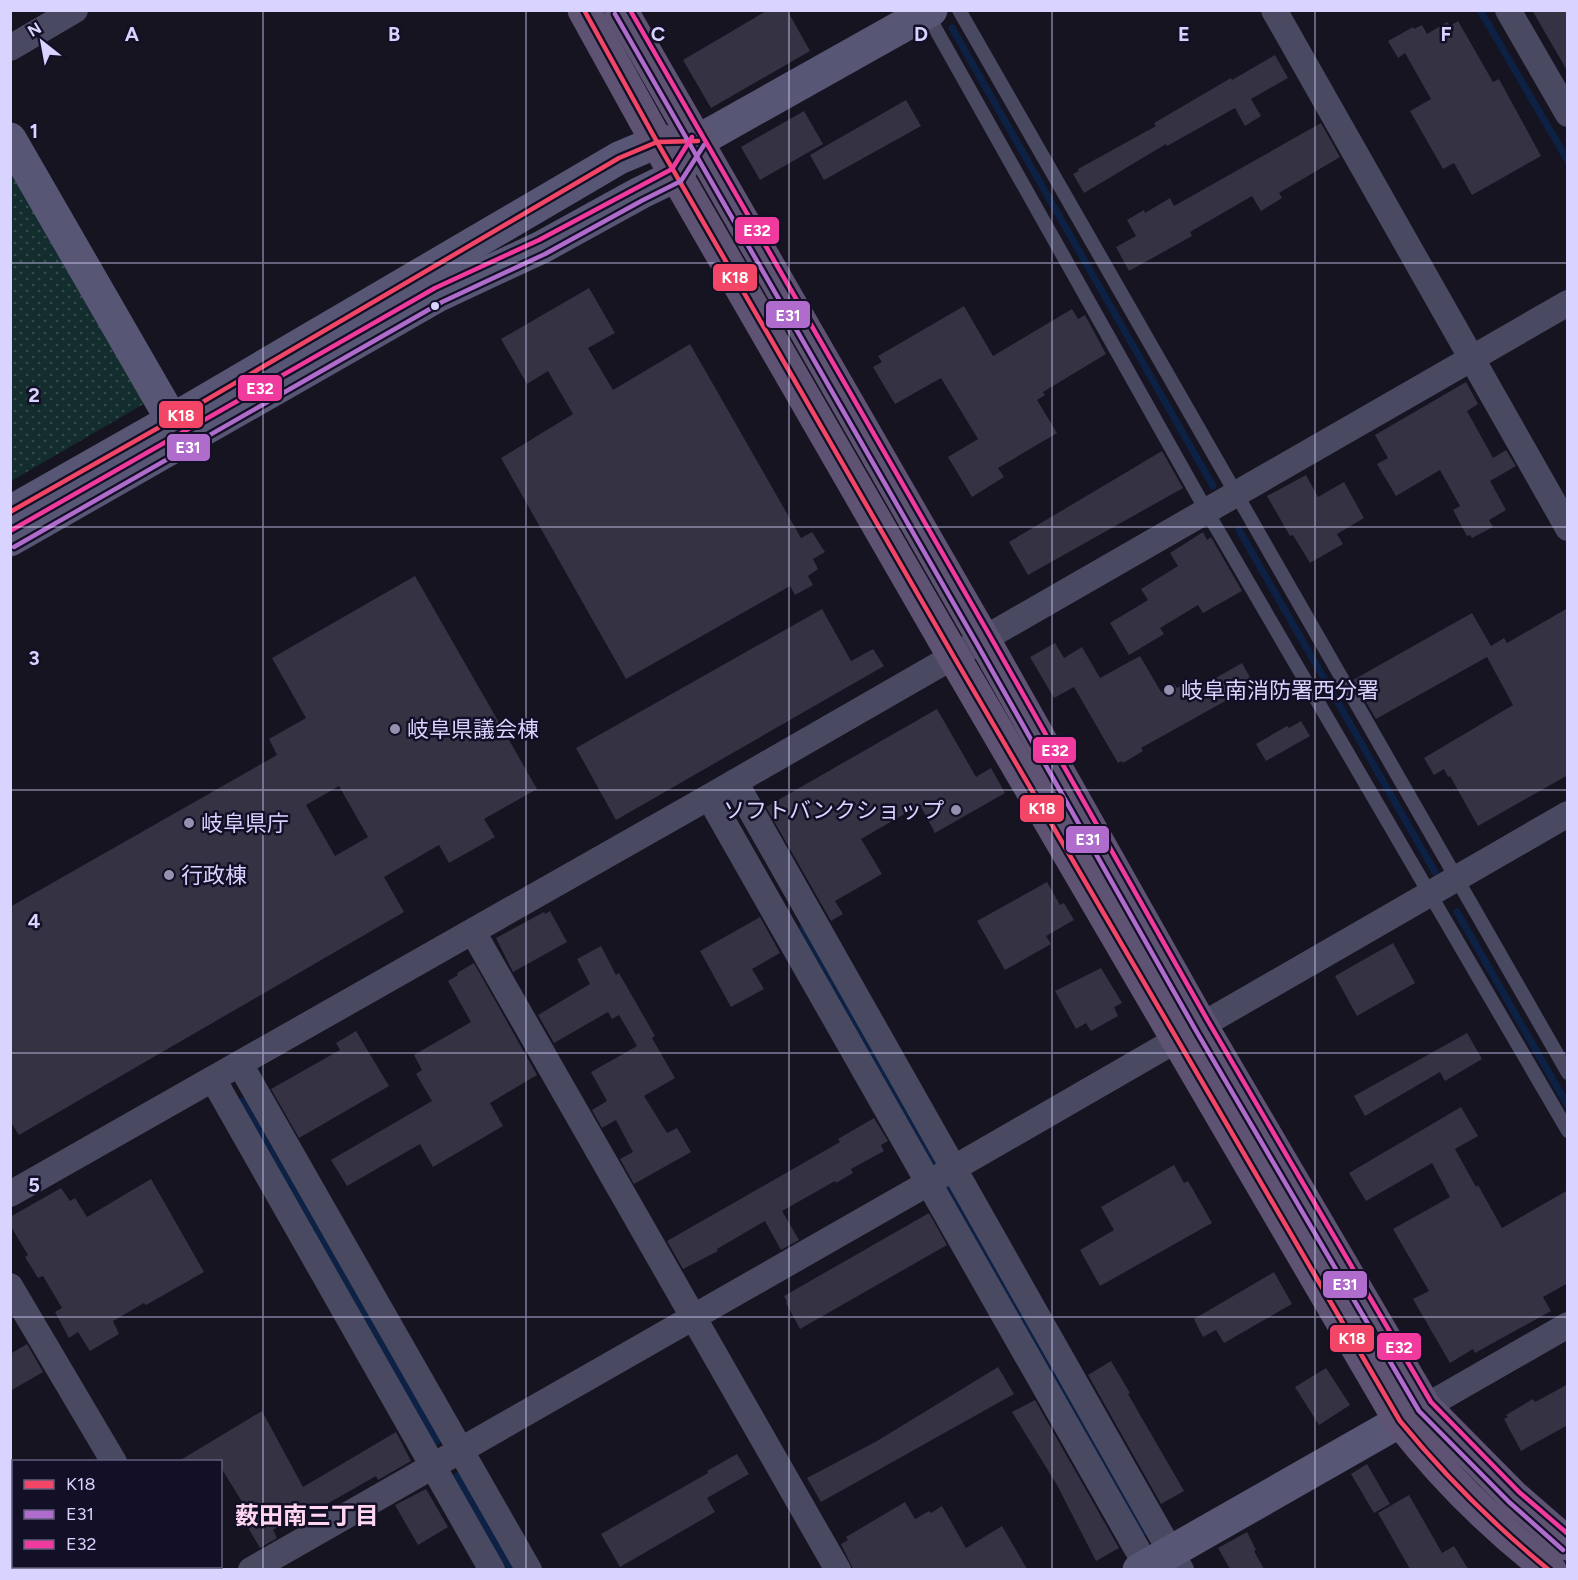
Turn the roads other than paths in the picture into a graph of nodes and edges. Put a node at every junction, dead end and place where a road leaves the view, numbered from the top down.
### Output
1 (75, 10) edge
2 (584, 10) edge
3 (621, 10) edge
4 (959, 10) edge
5 (1274, 10) edge
6 (1508, 10) edge
7 (927, 12) edge
8 (10, 48) edge
9 (1568, 114) edge
10 (10, 139) edge
11 (698, 141) junction
12 (657, 142) junction
13 (677, 175) junction
14 (1568, 303) edge
15 (1472, 360) junction
16 (172, 420) junction
17 (1235, 494) junction
18 (1206, 510) junction
19 (10, 512) edge
20 (1568, 528) edge
21 (10, 540) edge
22 (984, 640) junction
23 (954, 657) junction
24 (735, 783) junction
25 (710, 798) junction
26 (1568, 814) edge
27 (1456, 878) junction
28 (1429, 893) junction
29 (473, 932) junction
30 (1189, 1032) junction
31 (240, 1064) junction
32 (1568, 1072) edge
33 (213, 1079) junction
34 (1568, 1131) edge
35 (954, 1168) junction
36 (930, 1182) junction
37 (10, 1194) edge
38 (10, 1286) edge
39 (693, 1317) junction
40 (1568, 1325) edge
41 (1413, 1414) junction
42 (461, 1451) junction
43 (113, 1460) edge
44 (433, 1467) junction
45 (1568, 1544) edge
46 (1157, 1565) edge
47 (251, 1569) edge
48 (492, 1569) edge
49 (529, 1569) edge
50 (838, 1569) edge
51 (1550, 1569) edge

1 - 8 street
2 - 12 main road
3 - 11 main road
4 - 17 lane
5 - 15 street
6 - 9 street
7 - 11 street
7 - 18 lane
10 - 16 street
11 - 12 street
11 - 13 street
11 - 22 main road
12 - 13 main road
12 - 16 street
13 - 21 street
13 - 23 main road
14 - 15 street
15 - 17 street
15 - 20 street
16 - 19 street
17 - 18 street
17 - 27 lane
18 - 22 street
18 - 28 lane
22 - 23 street
22 - 30 main road
23 - 24 street
23 - 30 main road
24 - 25 street
24 - 35 street
25 - 29 street
25 - 36 street
26 - 27 street
27 - 28 street
27 - 32 lane
28 - 30 street
28 - 34 lane
29 - 31 street
29 - 39 street
30 - 35 street
30 - 41 main road
31 - 33 street
31 - 42 street
33 - 37 street
33 - 44 street
35 - 36 street
35 - 46 street
36 - 39 street
36 - 46 street
38 - 43 street
39 - 42 street
39 - 50 street
40 - 41 street
41 - 45 main road
41 - 46 street
41 - 51 main road
42 - 44 street
42 - 49 street
44 - 47 street
44 - 48 street

